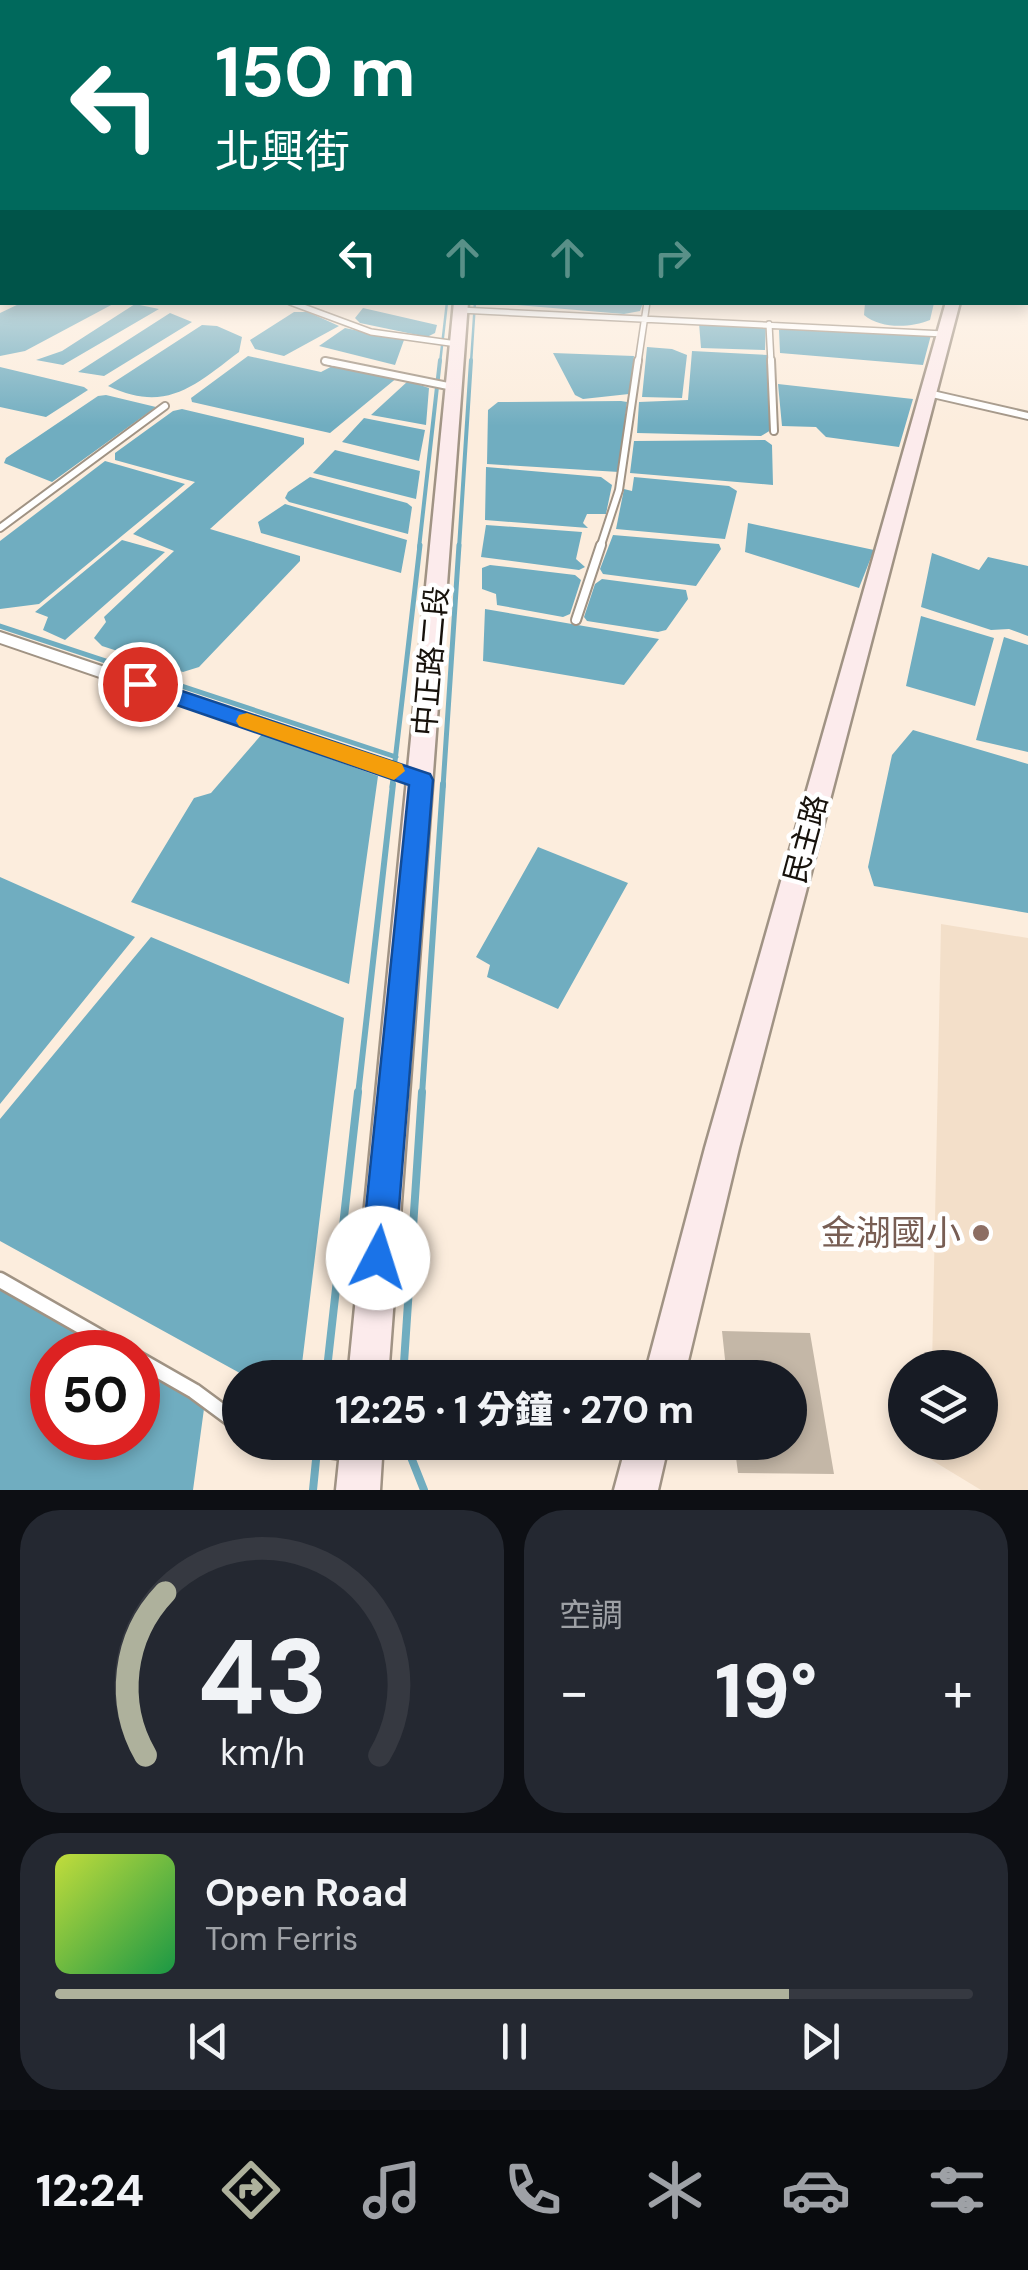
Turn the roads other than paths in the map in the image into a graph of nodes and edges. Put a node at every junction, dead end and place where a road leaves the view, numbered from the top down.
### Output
1 (296, 305) edge
2 (646, 305) edge
3 (952, 305) edge
4 (461, 306) edge
5 (643, 317) junction
6 (769, 324) junction
7 (944, 334) junction
8 (457, 344) junction
9 (325, 361) dead end
10 (453, 387) junction
11 (928, 393) junction
12 (165, 406) dead end
13 (1028, 416) edge
14 (774, 432) dead end
15 (0, 528) edge
16 (576, 620) dead end
17 (0, 636) edge
18 (421, 780) junction
19 (0, 1280) edge
20 (88, 1330) edge
21 (370, 1360) edge
22 (669, 1360) edge
23 (160, 1372) edge
24 (222, 1412) edge
25 (644, 1460) edge
26 (636, 1490) edge

1 - 8 lane
2 - 5 lane
3 - 7 street, 民主路
4 - 5 lane
4 - 8 street, 中正路二段
5 - 6 lane
5 - 16 lane
6 - 7 lane
6 - 14 lane
7 - 11 street, 民主路
8 - 10 street, 中正路二段
9 - 10 lane
10 - 18 street, 中正路二段
11 - 13 lane
11 - 22 street, 民主路
12 - 15 lane
17 - 18 street
18 - 21 street, 中正路二段
19 - 20 lane
23 - 24 lane
25 - 26 street

